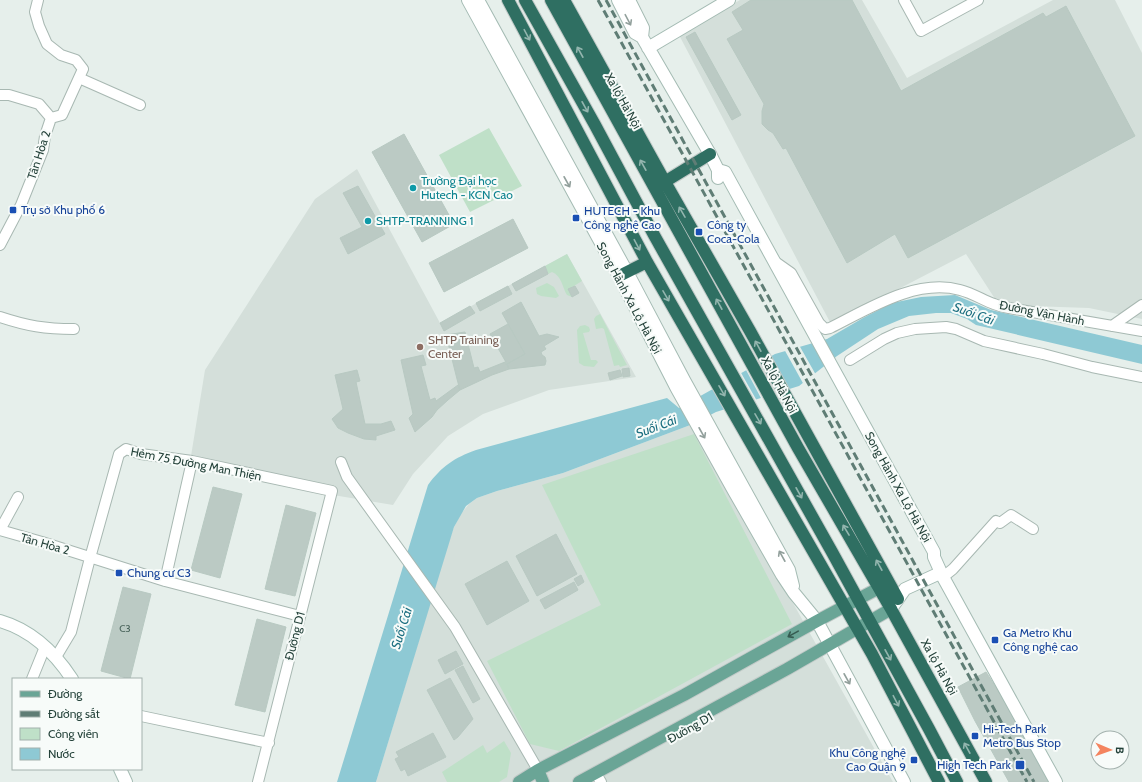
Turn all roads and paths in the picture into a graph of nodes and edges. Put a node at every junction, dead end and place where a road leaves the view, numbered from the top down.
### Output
1 (38, 0) edge
2 (468, 0) edge
3 (477, 0) edge
4 (508, 0) edge
5 (524, 0) edge
6 (551, 0) edge
7 (564, 0) edge
8 (618, 0) edge
9 (629, 0) edge
10 (729, 0) edge
11 (904, 0) edge
12 (978, 0) edge
13 (645, 43) junction
14 (79, 78) junction
15 (0, 95) edge
16 (140, 105) dead end
17 (52, 118) junction
18 (710, 154) junction
19 (718, 170) junction
20 (660, 185) junction
21 (0, 245) edge
22 (772, 259) junction
23 (647, 262) junction
24 (623, 274) junction
25 (1142, 305) edge
26 (0, 317) edge
27 (800, 318) junction
28 (1112, 326) junction
29 (74, 329) dead end
30 (1142, 331) edge
31 (850, 360) dead end
32 (1142, 377) edge
33 (192, 461) junction
34 (341, 462) dead end
35 (332, 491) joint
36 (18, 497) dead end
37 (1033, 529) dead end
38 (0, 530) edge
39 (832, 552) junction
40 (90, 558) junction
41 (941, 575) junction
42 (165, 581) junction
43 (832, 584) junction
44 (879, 588) junction
45 (899, 592) junction
46 (857, 599) junction
47 (844, 606) junction
48 (891, 609) junction
49 (300, 616) junction
50 (817, 620) junction
51 (0, 621) edge
52 (869, 621) junction
53 (857, 628) junction
54 (829, 644) junction
55 (44, 646) junction
56 (56, 657) junction
57 (32, 678) edge
58 (71, 678) edge
59 (142, 716) edge
60 (269, 743) junction
61 (120, 770) edge
62 (538, 770) junction
63 (592, 779) edge
64 (126, 782) edge
65 (258, 782) edge
66 (519, 782) edge
67 (543, 782) edge
68 (904, 782) edge
69 (939, 782) edge
70 (957, 782) edge
71 (986, 782) edge
72 (1056, 782) edge

1 - 14 street
2 -> 24 main road, Song Hành Xa Lộ Hà Nội
3 - 24 main road, Song Hành Xa Lộ Hà Nội
4 -> 23 highway
5 -> 39 highway
20 -> 6 highway, Xa lộ Hà Nội
7 - 20 highway, Xa lộ Hà Nội
8 -> 13 main road, Song Hành Xa Lộ Hà Nội
9 - 13 main road, Song Hành Xa Lộ Hà Nội
10 - 13 main road
11 - 12 street
13 - 18 main road, Song Hành Xa Lộ Hà Nội
14 - 16 street
14 - 17 street
15 - 17 street, Tân Hòa 2
17 - 21 street, Tân Hòa 2
18 - 19 main road, Song Hành Xa Lộ Hà Nội
18 - 20 highway
19 - 22 main road, Song Hành Xa Lộ Hà Nội
19 - 27 main road, Song Hành Xa Lộ Hà Nội
44 -> 20 highway, Xa lộ Hà Nội
45 -> 20 highway, Xa lộ Hà Nội
22 - 27 main road, Song Hành Xa Lộ Hà Nội
22 - 28 street, Đường Vận Hành
23 - 24 highway
23 -> 43 highway
24 - 50 main road, Song Hành Xa Lộ Hà Nội
25 - 28 street
26 - 29 street
27 - 41 main road, Song Hành Xa Lộ Hà Nội
28 - 30 street, Đường Vận Hành
31 - 32 street
33 - 35 street, Hẻm 75 Đường Man Thiện
33 - 40 street, Hẻm 75 Đường Man Thiện
33 - 42 street
34 - 62 street
35 - 49 street, Đường D1
36 - 38 street
37 - 41 street
38 - 40 street, Tân Hòa 2
39 - 43 highway
39 - 46 highway
40 - 42 street, Tân Hòa 2
40 - 56 street, Hẻm 75 Đường Man Thiện
41 - 45 main road, Đường D1
41 - 72 main road, Song Hành Xa Lộ Hà Nội
42 - 49 street, Tân Hòa 2
43 - 47 highway
44 - 45 main road, Đường D1
44 - 46 main road, Đường D1
44 - 48 highway, Xa lộ Hà Nội
45 - 48 main road, Đường D1
46 - 47 main road, Đường D1
46 - 52 highway
47 - 50 main road, Đường D1
47 - 53 highway
48 - 52 main road, Đường D1
71 -> 48 highway, Xa lộ Hà Nội
49 - 60 street, Đường D1
50 - 54 main road, Song Hành Xa Lộ Hà Nội
50 -> 62 main road, Đường D1
51 - 55 main road
52 - 53 main road, Đường D1
52 -> 70 highway
53 - 54 main road, Đường D1
53 -> 69 highway
54 - 63 main road, Đường D1
54 -> 68 main road, Song Hành Xa Lộ Hà Nội
55 - 56 main road
55 - 57 street
56 - 58 main road
59 - 60 street
60 - 65 street, Đường D1
61 - 64 main road
62 - 66 main road, Đường D1
62 - 67 main road

